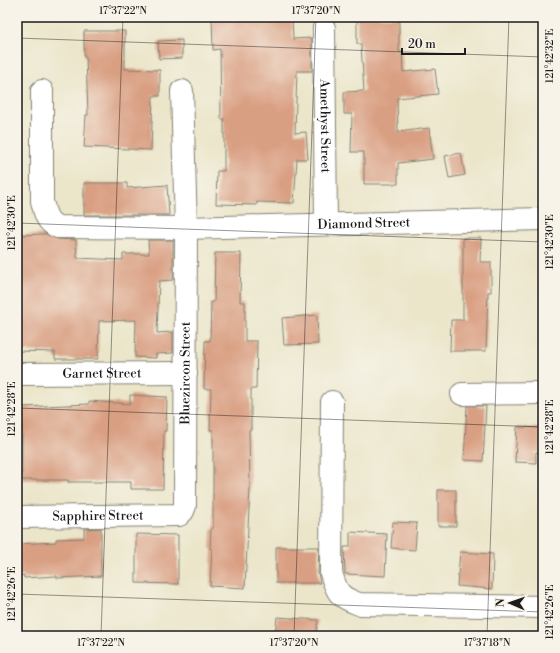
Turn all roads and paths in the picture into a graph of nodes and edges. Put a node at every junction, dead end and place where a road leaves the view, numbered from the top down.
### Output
1 (324, 28) dead end
2 (42, 91) dead end
3 (182, 91) dead end
4 (543, 218) edge
5 (326, 224) junction
6 (186, 228) junction
7 (186, 373) junction
8 (17, 374) edge
9 (462, 394) dead end
10 (543, 394) edge
11 (332, 402) dead end
12 (179, 515) joint
13 (17, 517) edge
14 (543, 607) edge

1 - 5 street, Amethyst Street
2 - 6 street, Diamond Street
3 - 6 street, Bluezircon Street
4 - 5 street, Diamond Street
5 - 6 street, Diamond Street
6 - 7 street, Bluezircon Street
7 - 8 street, Garnet Street
7 - 12 street, Bluezircon Street
9 - 10 street
11 - 14 street
12 - 13 street, Sapphire Street

